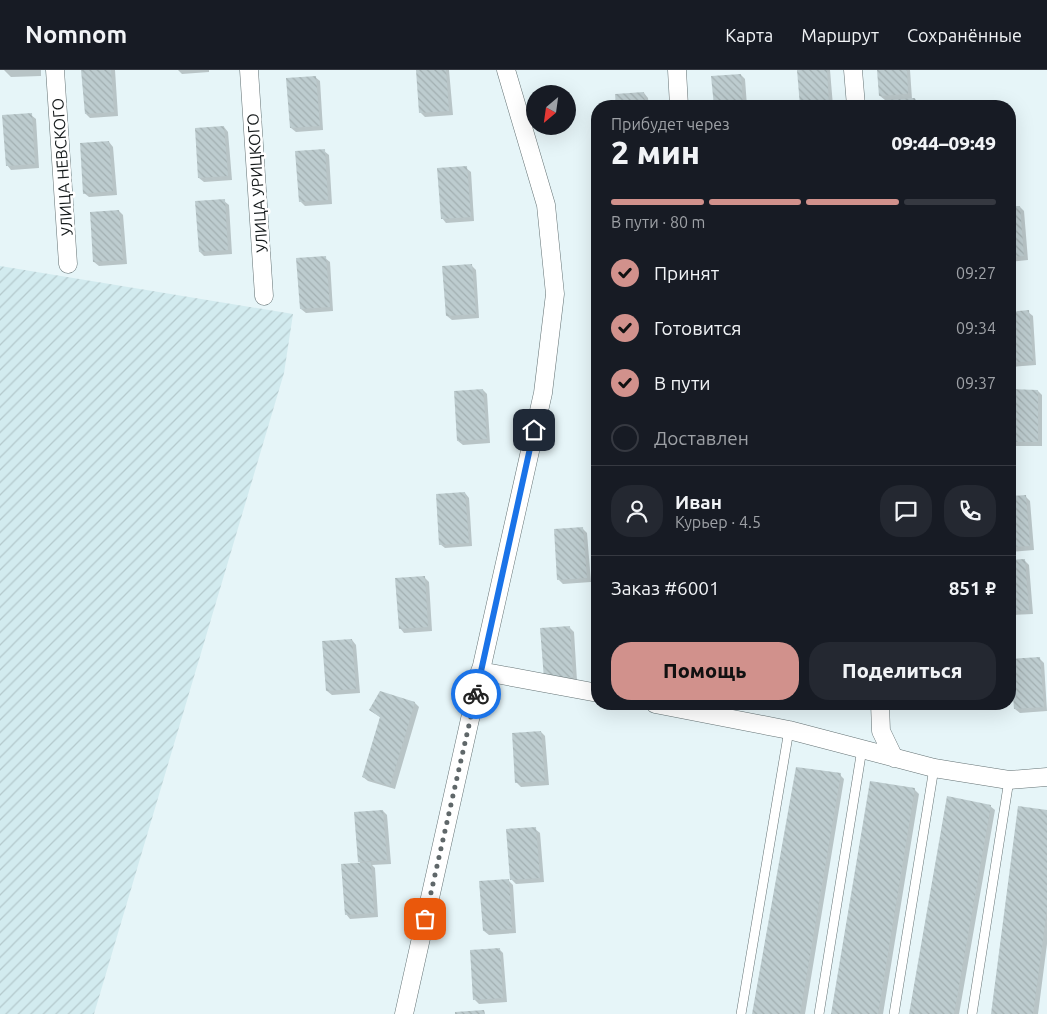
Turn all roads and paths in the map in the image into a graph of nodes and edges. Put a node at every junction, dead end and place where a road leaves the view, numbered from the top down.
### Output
1 (55, 70) edge
2 (249, 70) edge
3 (506, 70) edge
4 (677, 70) edge
5 (853, 70) edge
6 (679, 100) edge
7 (856, 100) edge
8 (68, 264) dead end
9 (264, 296) dead end
10 (480, 671) junction
11 (591, 692) edge
12 (705, 710) edge
13 (880, 710) edge
14 (789, 730) junction
15 (862, 750) junction
16 (894, 758) junction
17 (934, 768) junction
18 (1047, 778) edge
19 (1009, 780) junction
20 (404, 1014) edge
21 (741, 1014) edge
22 (818, 1014) edge
23 (894, 1014) edge
24 (972, 1014) edge

1 - 8 street, УЛИЦА НЕВСКОГО
2 - 9 street, УЛИЦА УРИЦКОГО
3 - 10 street
4 - 6 street
5 - 7 street
10 - 11 street
10 - 20 street
12 - 14 street
13 - 16 street
14 - 15 street
14 - 21 lane
15 - 16 street
15 - 22 lane
16 - 17 street
17 - 19 street
17 - 23 lane
18 - 19 street
19 - 24 lane

